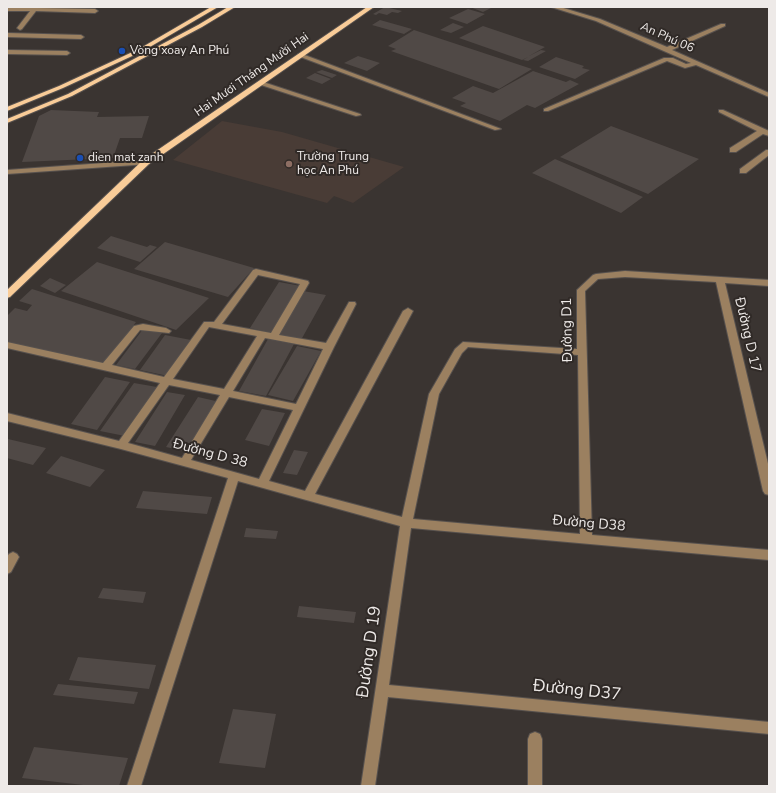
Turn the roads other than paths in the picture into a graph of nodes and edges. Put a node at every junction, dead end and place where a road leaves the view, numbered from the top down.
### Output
1 (215, 7) edge
2 (232, 7) edge
3 (371, 7) edge
4 (554, 7) edge
5 (35, 8) edge
6 (7, 9) edge
7 (95, 11) dead end
8 (723, 25) dead end
9 (20, 28) dead end
10 (7, 35) edge
11 (81, 37) dead end
12 (666, 50) junction
13 (7, 52) edge
14 (67, 53) dead end
15 (300, 55) junction
16 (696, 64) junction
17 (260, 83) junction
18 (769, 95) edge
19 (7, 109) edge
20 (546, 110) dead end
21 (721, 111) dead end
22 (358, 115) dead end
23 (7, 121) edge
24 (497, 129) dead end
25 (766, 132) edge
26 (733, 150) dead end
27 (769, 152) edge
28 (146, 162) junction
29 (743, 171) dead end
30 (7, 172) edge
31 (720, 280) junction
32 (769, 283) edge
33 (7, 295) edge
34 (352, 304) dead end
35 (408, 311) dead end
36 (216, 326) junction
37 (166, 331) dead end
38 (262, 335) junction
39 (273, 337) junction
40 (7, 346) edge
41 (329, 347) junction
42 (582, 352) junction
43 (105, 367) junction
44 (167, 381) junction
45 (227, 392) junction
46 (299, 408) junction
47 (7, 417) edge
48 (121, 445) junction
49 (184, 463) junction
50 (234, 476) junction
51 (262, 484) junction
52 (769, 491) edge
53 (308, 496) junction
54 (406, 523) junction
55 (586, 538) junction
56 (769, 555) edge
57 (13, 557) dead end
58 (7, 569) edge
59 (382, 690) junction
60 (769, 728) edge
61 (535, 739) dead end
62 (134, 786) edge
63 (368, 786) edge
64 (535, 786) edge

1 - 19 main road
2 - 23 main road
3 - 15 main road, Hai Mươi Tháng Mười Hai
4 - 12 street, An Phú 06
5 - 6 street
5 - 7 street
5 - 9 street
8 - 12 street
10 - 11 street
12 - 16 street, An Phú 06
13 - 14 street
15 - 17 main road, Hai Mươi Tháng Mười Hai
15 - 24 street
16 - 18 street, An Phú 06
16 - 20 street
17 - 22 street
17 - 28 main road, Hai Mươi Tháng Mười Hai
21 - 25 street
25 - 26 street
27 - 29 street
28 - 30 street
28 - 33 main road, Hai Mươi Tháng Mười Hai
31 - 32 street, Đường D1
31 - 42 street, Đường D1
31 - 52 street, Đường D 17
34 - 41 street
35 - 53 street
36 - 38 street
36 - 39 street
36 - 44 street
37 - 43 street
38 - 39 street
38 - 45 street
39 - 41 street
40 - 43 street
41 - 46 street
42 - 54 street, Đường D 19
42 - 55 street, Đường D1
43 - 44 street
44 - 45 street
44 - 48 street
45 - 46 street
45 - 49 street
46 - 51 street
47 - 48 street, Đường D 38
48 - 49 street, Đường D 38
49 - 50 street, Đường D 38
50 - 51 street, Đường D 38
50 - 62 street
51 - 53 street, Đường D 38
53 - 54 street, Đường D 38
54 - 55 street, Đường D38
54 - 59 street, Đường D 19
55 - 56 street, Đường D38
57 - 58 street
59 - 60 street, Đường D37
59 - 63 street, Đường D 19
61 - 64 street

